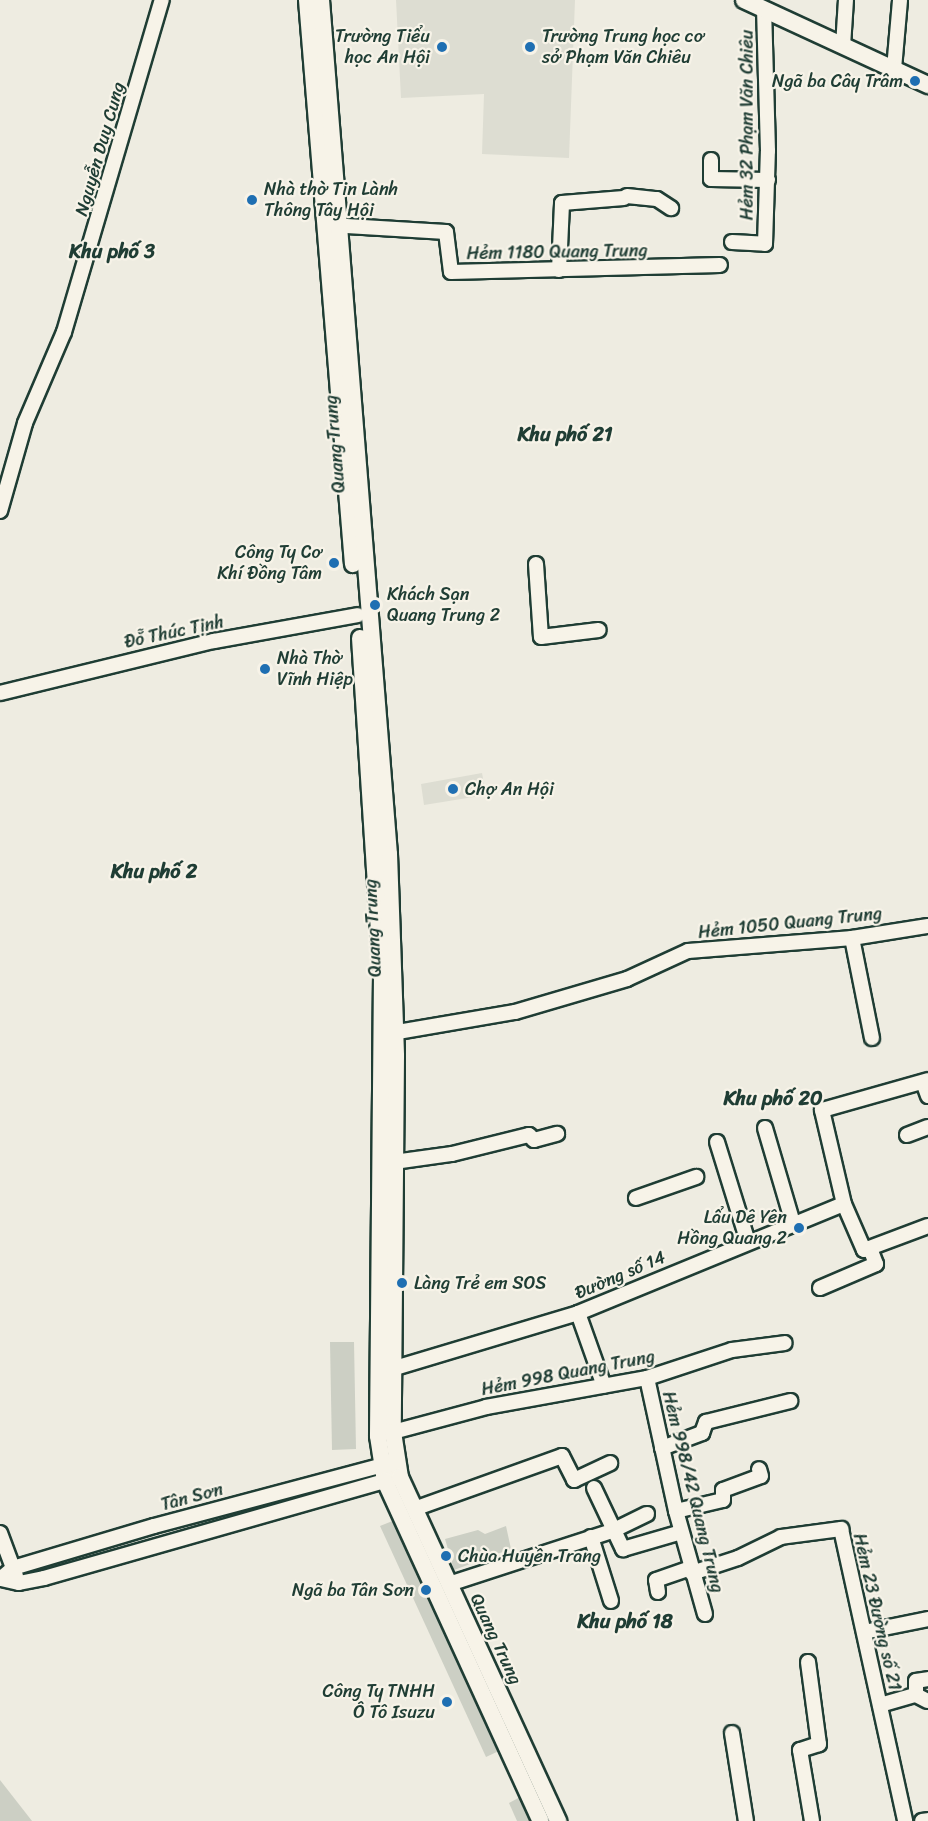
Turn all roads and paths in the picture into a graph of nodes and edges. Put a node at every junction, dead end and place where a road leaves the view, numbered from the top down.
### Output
1 (162, 0) edge
2 (307, 0) edge
3 (321, 0) edge
4 (744, 0) edge
5 (846, 0) edge
6 (900, 0) edge
7 (764, 9) junction
8 (843, 46) junction
9 (894, 69) junction
10 (928, 86) edge
11 (711, 160) dead end
12 (768, 180) junction
13 (671, 208) dead end
14 (331, 225) junction
15 (732, 242) dead end
16 (720, 265) dead end
17 (559, 270) junction
18 (0, 510) edge
19 (355, 526) junction
20 (536, 564) dead end
21 (358, 615) junction
22 (599, 630) dead end
23 (0, 693) edge
24 (928, 926) edge
25 (852, 938) junction
26 (388, 975) junction
27 (388, 1034) junction
28 (872, 1038) dead end
29 (926, 1081) edge
30 (928, 1096) edge
31 (928, 1127) edge
32 (765, 1128) dead end
33 (557, 1134) dead end
34 (907, 1135) dead end
35 (717, 1142) dead end
36 (394, 1162) junction
37 (696, 1177) dead end
38 (636, 1198) dead end
39 (844, 1204) junction
40 (793, 1223) junction
41 (928, 1226) edge
42 (748, 1242) junction
43 (870, 1248) junction
44 (820, 1288) dead end
45 (578, 1313) junction
46 (785, 1343) dead end
47 (395, 1368) junction
48 (647, 1378) junction
49 (604, 1386) junction
50 (790, 1401) dead end
51 (393, 1432) junction
52 (662, 1448) junction
53 (610, 1463) dead end
54 (759, 1469) dead end
55 (391, 1471) junction
56 (594, 1488) dead end
57 (414, 1509) junction
58 (676, 1511) junction
59 (647, 1514) dead end
60 (612, 1531) junction
61 (681, 1532) junction
62 (0, 1533) edge
63 (591, 1538) junction
64 (13, 1568) junction
65 (692, 1570) junction
66 (0, 1579) edge
67 (19, 1583) junction
68 (449, 1584) junction
69 (658, 1592) dead end
70 (611, 1601) dead end
71 (705, 1614) dead end
72 (928, 1619) edge
73 (864, 1632) junction
74 (808, 1662) dead end
75 (928, 1679) edge
76 (922, 1698) edge
77 (879, 1705) junction
78 (732, 1733) dead end
79 (525, 1767) junction
80 (928, 1820) edge
81 (541, 1821) edge
82 (558, 1821) edge
83 (746, 1821) edge
84 (812, 1821) edge
85 (904, 1821) edge
86 (922, 1821) edge

1 - 18 street, Nguyễn Duy Cung
2 - 14 main road, Quang Trung
3 - 14 main road, Quang Trung
4 - 7 main road
5 - 8 street
6 - 9 street
7 - 8 main road
7 - 12 street, Hẻm 32 Phạm Văn Chiêu
8 - 9 main road
9 - 10 main road
11 - 12 street
12 - 15 street, Hẻm 32 Phạm Văn Chiêu
13 - 17 street
14 - 17 street, Hẻm 1180 Quang Trung
14 - 19 main road, Quang Trung
16 - 17 street, Hẻm 1180 Quang Trung
19 - 21 main road, Quang Trung
19 - 26 main road, Quang Trung
20 - 22 street
21 - 23 street, Đỗ Thúc Tịnh
21 - 26 main road, Quang Trung
24 - 25 street, Hẻm 1050 Quang Trung
25 - 27 street, Hẻm 1050 Quang Trung
25 - 28 street
26 - 27 main road, Quang Trung
27 - 36 main road, Quang Trung
27 - 55 main road, Quang Trung
29 - 30 street
29 - 39 street
31 - 34 street
32 - 40 street
33 - 36 street
35 - 42 street
36 - 47 main road, Quang Trung
37 - 38 street
39 - 40 street, Đường số 14
39 - 43 street
40 - 42 street, Đường số 14
41 - 43 street
42 - 45 street, Đường số 14
43 - 44 street
45 - 47 street, Đường số 14
45 - 49 street
46 - 48 street, Hẻm 998 Quang Trung
47 - 51 main road, Quang Trung
48 - 49 street, Hẻm 998 Quang Trung
48 - 52 street, Hẻm 998/42 Quang Trung
49 - 51 street, Hẻm 998 Quang Trung
50 - 52 street
51 - 55 main road, Quang Trung
52 - 58 street, Hẻm 998/42 Quang Trung
53 - 57 street
54 - 58 street
55 - 57 main road, Quang Trung
55 - 64 street, Tân Sơn
55 - 67 street, Tân Sơn
55 - 79 main road, Quang Trung
56 - 60 street
57 - 68 main road, Quang Trung
58 - 61 street, Hẻm 998/42 Quang Trung
59 - 60 street
60 - 61 street
60 - 63 street
61 - 65 street, Hẻm 998/42 Quang Trung
62 - 64 street
63 - 68 street
63 - 70 street
64 - 66 street, Tân Sơn
64 - 67 street
65 - 69 street
65 - 71 street, Hẻm 998/42 Quang Trung
65 - 73 street, Hẻm 23 Đường số 21
66 - 67 street, Tân Sơn
68 - 79 main road, Quang Trung
72 - 73 street
73 - 77 street, Hẻm 23 Đường số 21
74 - 84 street
75 - 76 street
76 - 77 street
77 - 85 street, Hẻm 23 Đường số 21
78 - 83 street
79 - 81 main road, Quang Trung
79 - 82 main road, Quang Trung
80 - 86 street

